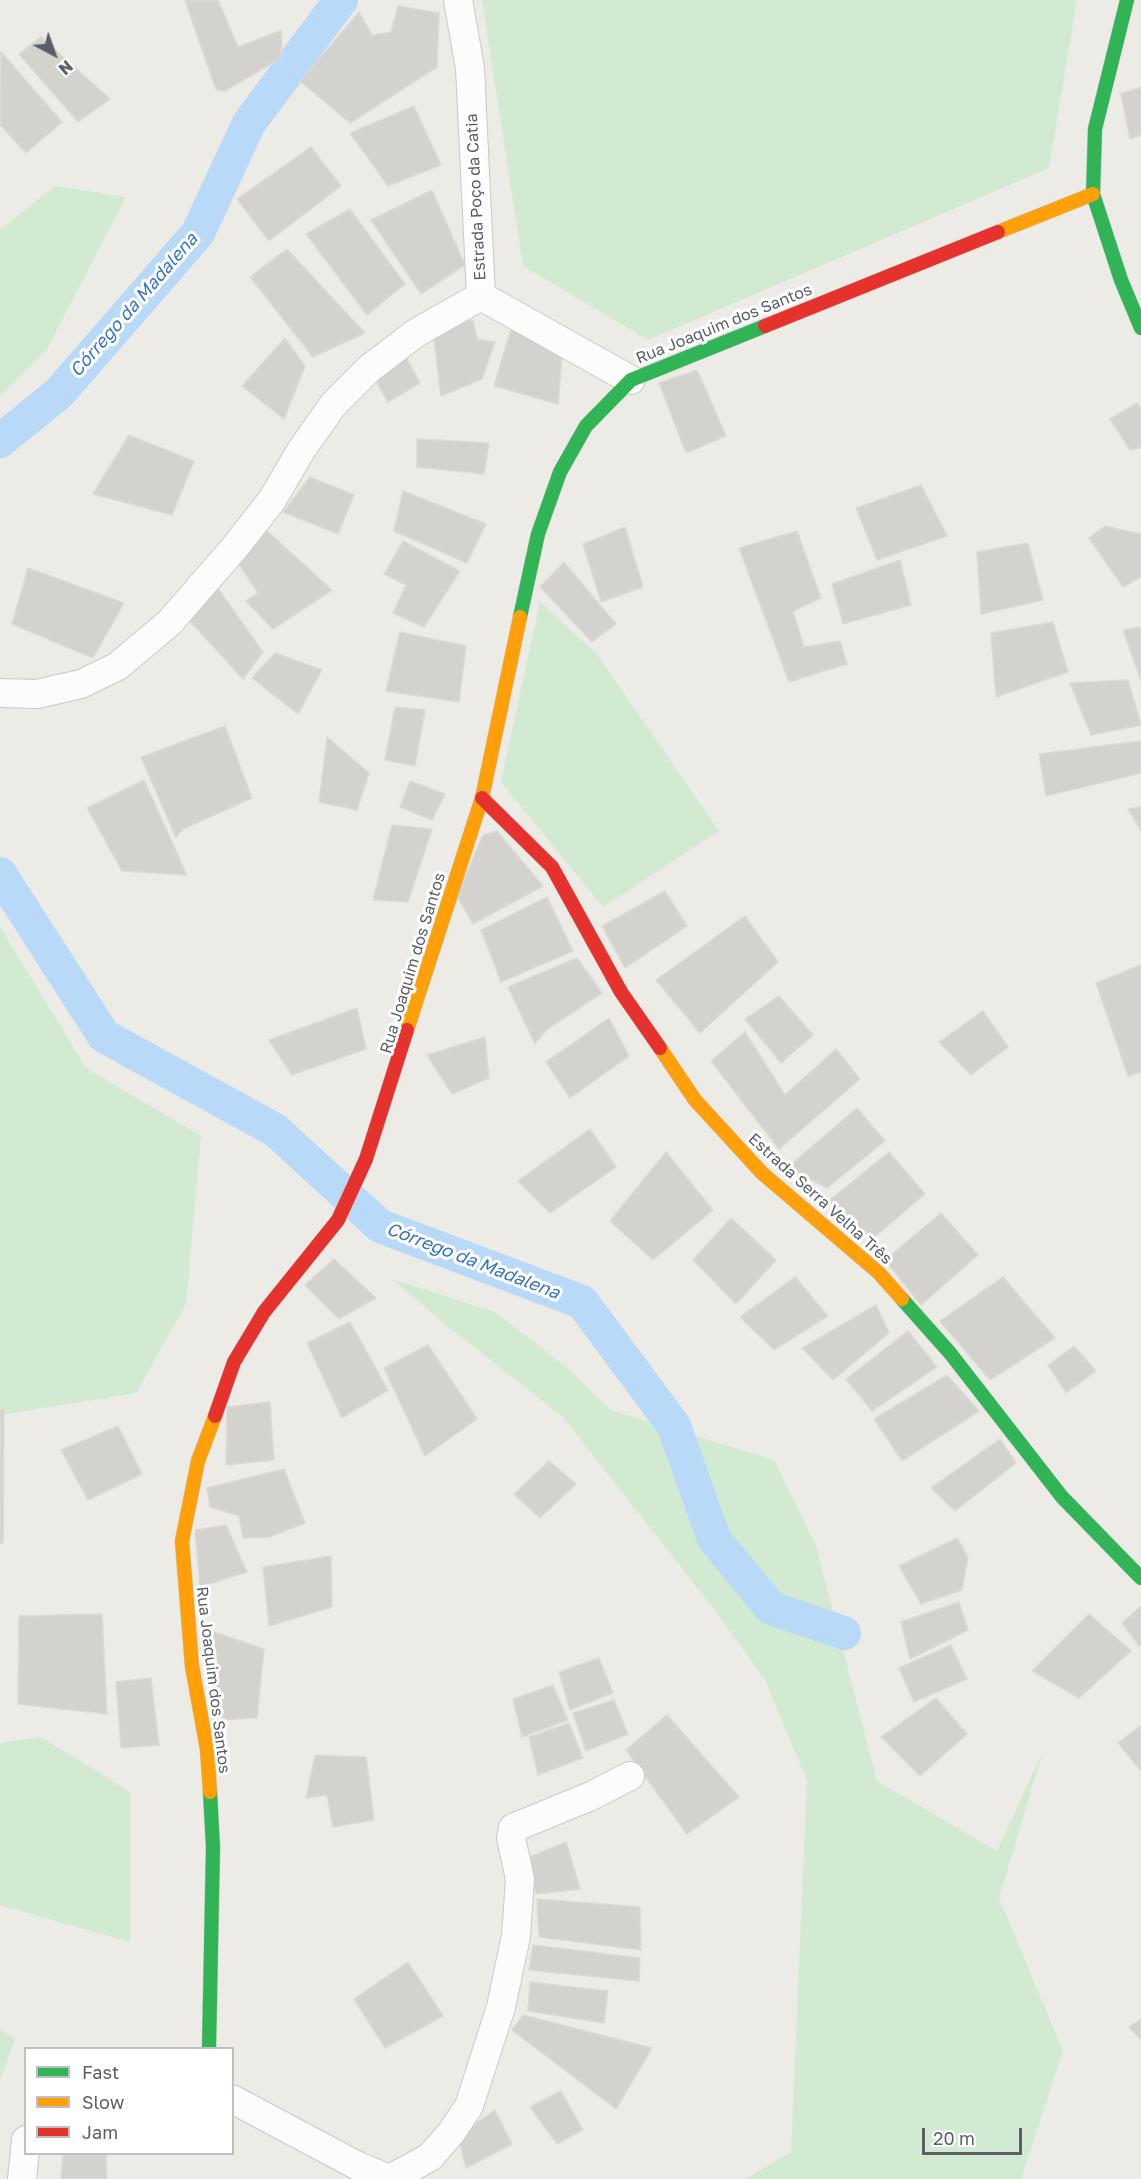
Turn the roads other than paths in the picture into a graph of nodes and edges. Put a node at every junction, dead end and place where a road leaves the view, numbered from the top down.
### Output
1 (458, 0) edge
2 (1126, 0) edge
3 (1093, 194) junction
4 (482, 296) junction
5 (1141, 328) edge
6 (631, 380) junction
7 (0, 693) edge
8 (482, 798) junction
9 (1141, 1578) edge
10 (630, 1776) dead end
11 (209, 2042) edge
12 (234, 2100) edge
13 (24, 2155) edge
14 (22, 2179) edge
15 (390, 2179) edge

1 - 4 street, Estrada Poço da Catia
2 - 3 street
3 - 5 street
3 - 6 street, Rua Joaquim dos Santos
4 - 6 street, Estrada Poço da Catia
4 - 7 street
6 - 8 street, Rua Joaquim dos Santos
8 - 9 street, Estrada Serra Velha Três
8 - 11 street, Rua Joaquim dos Santos
10 - 15 street
12 - 15 street
13 - 14 street

